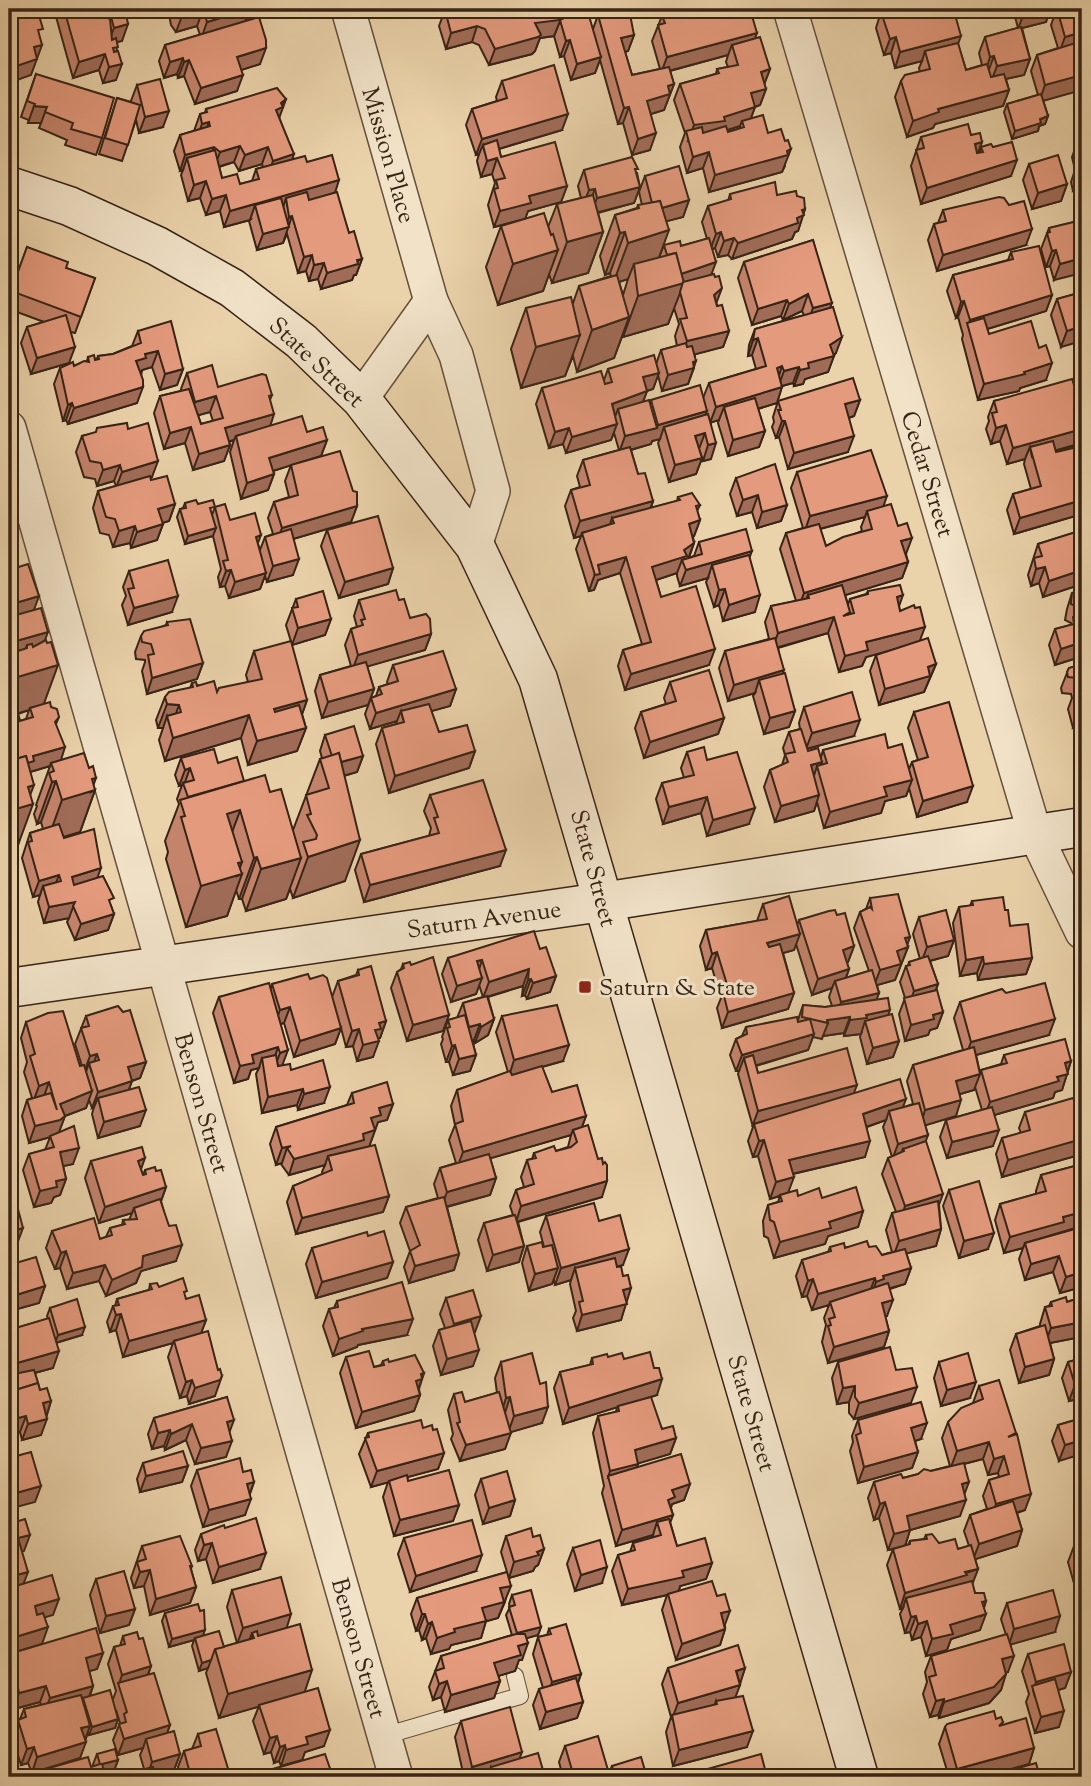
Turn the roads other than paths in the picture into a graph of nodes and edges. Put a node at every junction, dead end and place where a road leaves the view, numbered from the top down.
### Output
1 (348, 9) edge
2 (790, 9) edge
3 (9, 186) edge
4 (431, 301) junction
5 (361, 398) junction
6 (9, 428) edge
7 (475, 546) junction
8 (1082, 827) edge
9 (1035, 834) junction
10 (602, 902) junction
11 (1082, 932) edge
12 (164, 967) junction
13 (9, 988) edge
14 (515, 1676) dead end
15 (384, 1736) junction
16 (396, 1777) edge
17 (859, 1777) edge

1 - 4 street, Mission Place
2 - 9 street, Cedar Street
3 - 5 main road, State Street
4 - 5 street
4 - 7 street, Mission Place
5 - 7 main road, State Street
6 - 12 street, Benson Street
7 - 10 main road, State Street
8 - 9 main road, Saturn Avenue
9 - 10 main road, Saturn Avenue
9 - 11 street, Cedar Street
10 - 12 main road, Saturn Avenue
10 - 17 main road, State Street
12 - 13 main road, Saturn Avenue
12 - 15 street, Benson Street
14 - 15 lane
15 - 16 street, Benson Street

